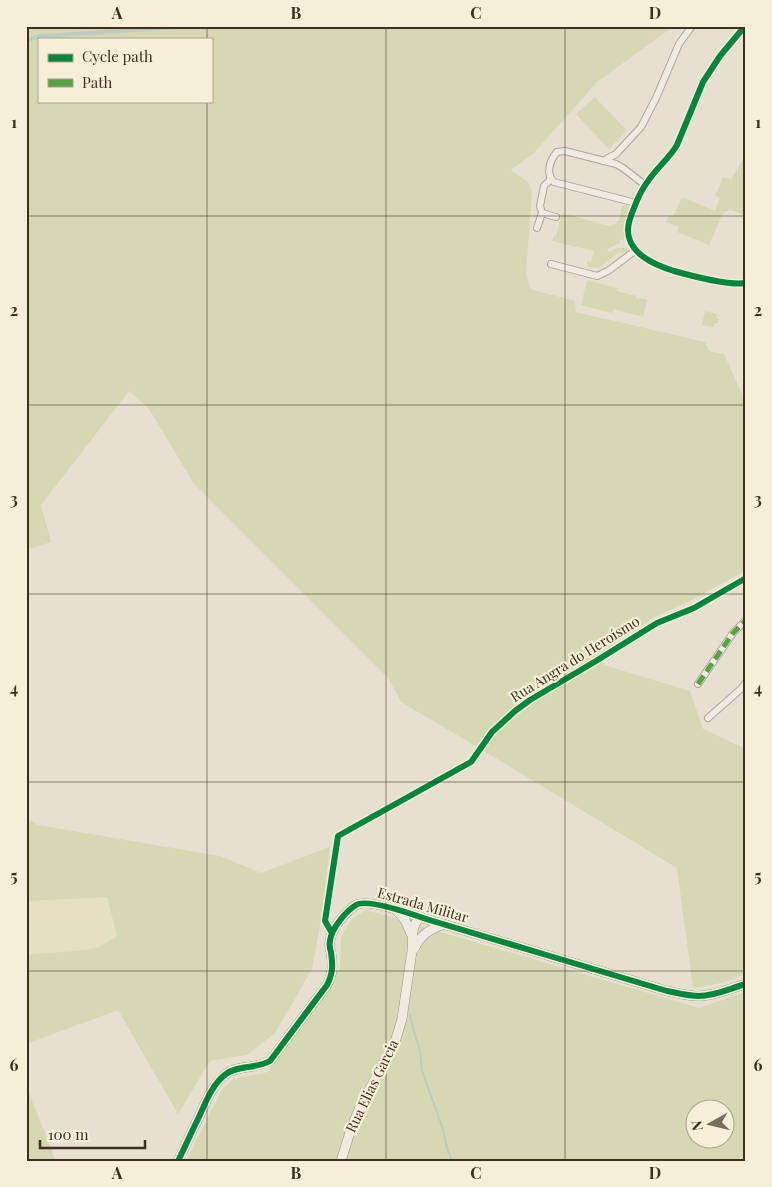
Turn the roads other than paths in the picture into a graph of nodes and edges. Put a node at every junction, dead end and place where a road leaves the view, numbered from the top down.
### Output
1 (692, 26) edge
2 (745, 26) edge
3 (602, 161) junction
4 (550, 179) junction
5 (645, 185) junction
6 (636, 204) junction
7 (542, 213) junction
8 (556, 217) dead end
9 (537, 228) dead end
10 (636, 250) junction
11 (551, 264) dead end
12 (746, 283) edge
13 (746, 578) edge
14 (746, 620) edge
15 (698, 684) dead end
16 (745, 687) edge
17 (708, 718) dead end
18 (395, 910) junction
19 (420, 917) junction
20 (445, 924) junction
21 (332, 933) junction
22 (414, 939) junction
23 (746, 984) edge
24 (178, 1161) edge
25 (340, 1161) edge

1 - 3 street
2 - 5 street
3 - 4 street
3 - 5 street
4 - 6 street
4 - 7 street
5 - 6 street
6 - 10 street
7 - 8 street
7 - 9 street
10 - 11 street
10 - 12 street
13 - 21 street, Rua Angra do Heroísmo
14 - 15 street
16 - 17 street
18 - 19 street, Estrada Militar
18 - 21 street, Estrada Militar
18 - 22 street
19 - 20 street, Estrada Militar
19 - 22 street, Rua Elias Garcia
20 - 22 street
20 - 23 street, Estrada Militar
21 - 24 street
22 - 25 street, Rua Elias Garcia

